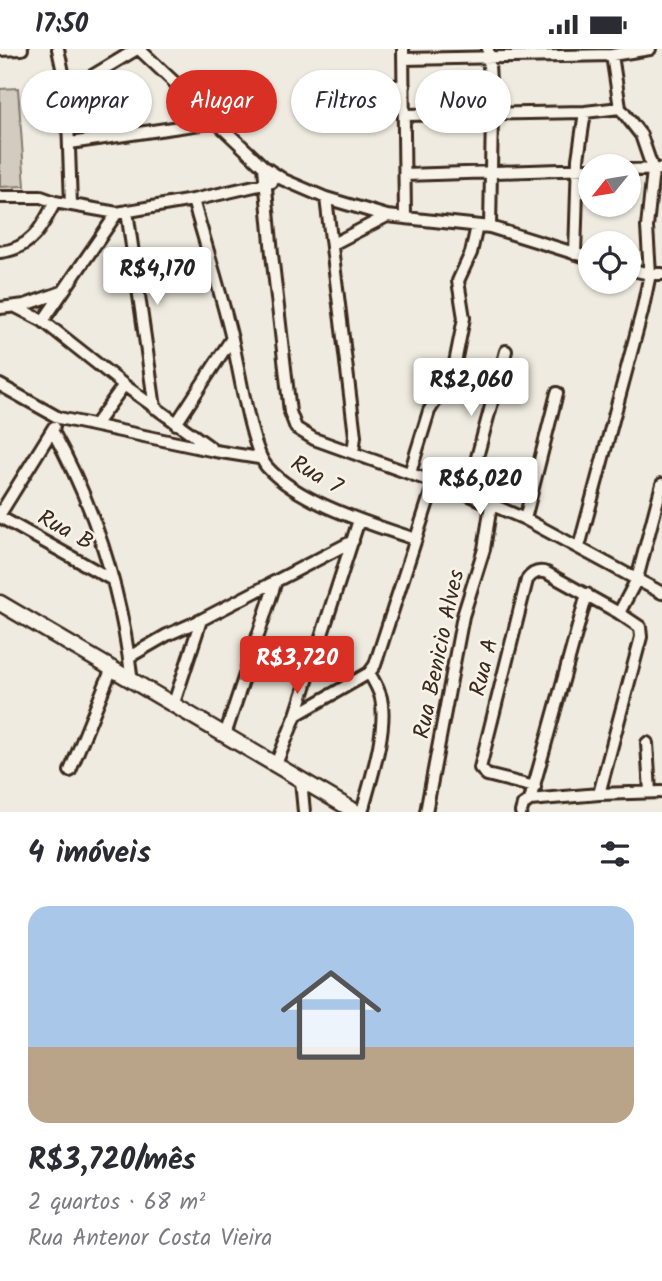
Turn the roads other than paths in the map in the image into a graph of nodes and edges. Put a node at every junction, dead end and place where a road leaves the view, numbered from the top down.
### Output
1 (22, 49) edge
2 (58, 49) edge
3 (138, 49) edge
4 (650, 49) edge
5 (0, 50) edge
6 (489, 52) edge
7 (403, 54) edge
8 (612, 55) junction
9 (62, 70) edge
10 (102, 70) edge
11 (490, 70) edge
12 (166, 76) edge
13 (401, 86) edge
14 (404, 86) junction
15 (620, 108) junction
16 (585, 112) junction
17 (511, 114) edge
18 (404, 115) junction
19 (415, 115) edge
20 (166, 129) edge
21 (69, 133) edge
22 (226, 133) edge
23 (492, 133) edge
24 (70, 143) junction
25 (584, 154) edge
26 (264, 167) junction
27 (578, 169) edge
28 (657, 170) edge
29 (491, 172) junction
30 (405, 175) junction
31 (284, 180) junction
32 (265, 184) junction
33 (0, 197) edge
34 (326, 198) junction
35 (193, 200) junction
36 (55, 202) junction
37 (71, 205) junction
38 (122, 212) junction
39 (387, 216) junction
40 (579, 217) edge
41 (405, 218) junction
42 (477, 226) junction
43 (490, 227) junction
44 (333, 244) junction
45 (0, 252) edge
46 (575, 254) junction
47 (578, 255) edge
48 (641, 272) edge
49 (650, 274) junction
50 (662, 274) edge
51 (62, 292) junction
52 (16, 307) junction
53 (0, 308) edge
54 (43, 321) junction
55 (232, 338) junction
56 (506, 351) dead end
57 (124, 385) junction
58 (0, 386) edge
59 (557, 393) dead end
60 (155, 408) junction
61 (59, 418) junction
62 (176, 424) junction
63 (95, 425) junction
64 (52, 430) junction
65 (215, 451) junction
66 (353, 453) junction
67 (259, 457) junction
68 (410, 473) junction
69 (434, 483) junction
70 (662, 484) edge
71 (467, 494) junction
72 (491, 505) junction
73 (0, 515) edge
74 (525, 519) junction
75 (359, 520) junction
76 (415, 539) junction
77 (353, 541) junction
78 (579, 548) junction
79 (111, 579) junction
80 (637, 579) junction
81 (276, 582) junction
82 (662, 593) edge
83 (587, 594) junction
84 (0, 603) edge
85 (619, 613) junction
86 (201, 620) junction
87 (129, 657) junction
88 (112, 668) junction
89 (369, 673) junction
90 (132, 682) junction
91 (173, 706) junction
92 (296, 715) junction
93 (225, 735) junction
94 (647, 743) dead end
95 (276, 764) junction
96 (70, 771) dead end
97 (301, 780) junction
98 (535, 787) junction
99 (656, 792) edge
100 (599, 793) junction
101 (530, 800) junction
102 (304, 812) edge
103 (356, 812) edge
104 (362, 812) edge
105 (426, 812) edge
106 (521, 812) edge

1 - 5 street
2 - 9 street
3 - 10 street
3 - 12 street
4 - 8 street
6 - 7 street
6 - 8 street
6 - 11 street
7 - 14 street
8 - 15 street
13 - 14 street
14 - 18 street
15 - 16 street
15 - 28 street
16 - 17 street
16 - 25 street
18 - 19 street
18 - 30 street
20 - 24 street
21 - 24 street
22 - 26 street
23 - 29 street
24 - 37 street
26 - 31 street
26 - 32 street
27 - 29 street
28 - 49 street
29 - 30 street
29 - 43 street
30 - 41 street
31 - 32 street
31 - 34 street
32 - 35 street
32 - 66 street
33 - 36 street
34 - 39 street
34 - 44 street
35 - 38 street
35 - 55 street
36 - 37 street
36 - 45 street
37 - 38 street
38 - 51 street
38 - 60 street
39 - 41 street
39 - 44 street
40 - 46 street
41 - 42 street
42 - 43 street
42 - 68 street
43 - 46 street
44 - 66 street
46 - 47 street
48 - 49 street
49 - 50 street
49 - 78 street
51 - 52 street
51 - 54 street
52 - 53 street
52 - 54 street
54 - 57 street
55 - 62 street
55 - 67 street
56 - 71 street
57 - 60 street
57 - 63 street
58 - 61 street
59 - 74 street
60 - 62 street
61 - 63 street
61 - 64 street
62 - 65 street
63 - 65 street
64 - 73 street
64 - 79 street
65 - 67 street
66 - 68 street
67 - 75 street, Rua 7
68 - 69 street
69 - 71 street
69 - 76 street
70 - 80 street
71 - 72 street
72 - 74 street
72 - 105 street, Rua Benicio Alves
73 - 79 street, Rua B
74 - 78 street
75 - 76 street, Rua 7
75 - 77 street
76 - 89 street
77 - 81 street
77 - 92 street
78 - 80 street
79 - 87 street
80 - 82 street
80 - 85 street
81 - 86 street
81 - 93 street
83 - 85 street
83 - 98 street
83 - 98 street, Rua A
84 - 88 main road
85 - 100 street
86 - 87 street
86 - 91 street
87 - 90 street
88 - 90 main road
88 - 96 street
89 - 92 street
89 - 104 street
90 - 91 main road
91 - 93 main road
92 - 95 street
93 - 95 main road
94 - 99 street
95 - 97 main road
97 - 102 street
97 - 103 main road
98 - 101 street
99 - 100 street
100 - 101 street
101 - 106 street

